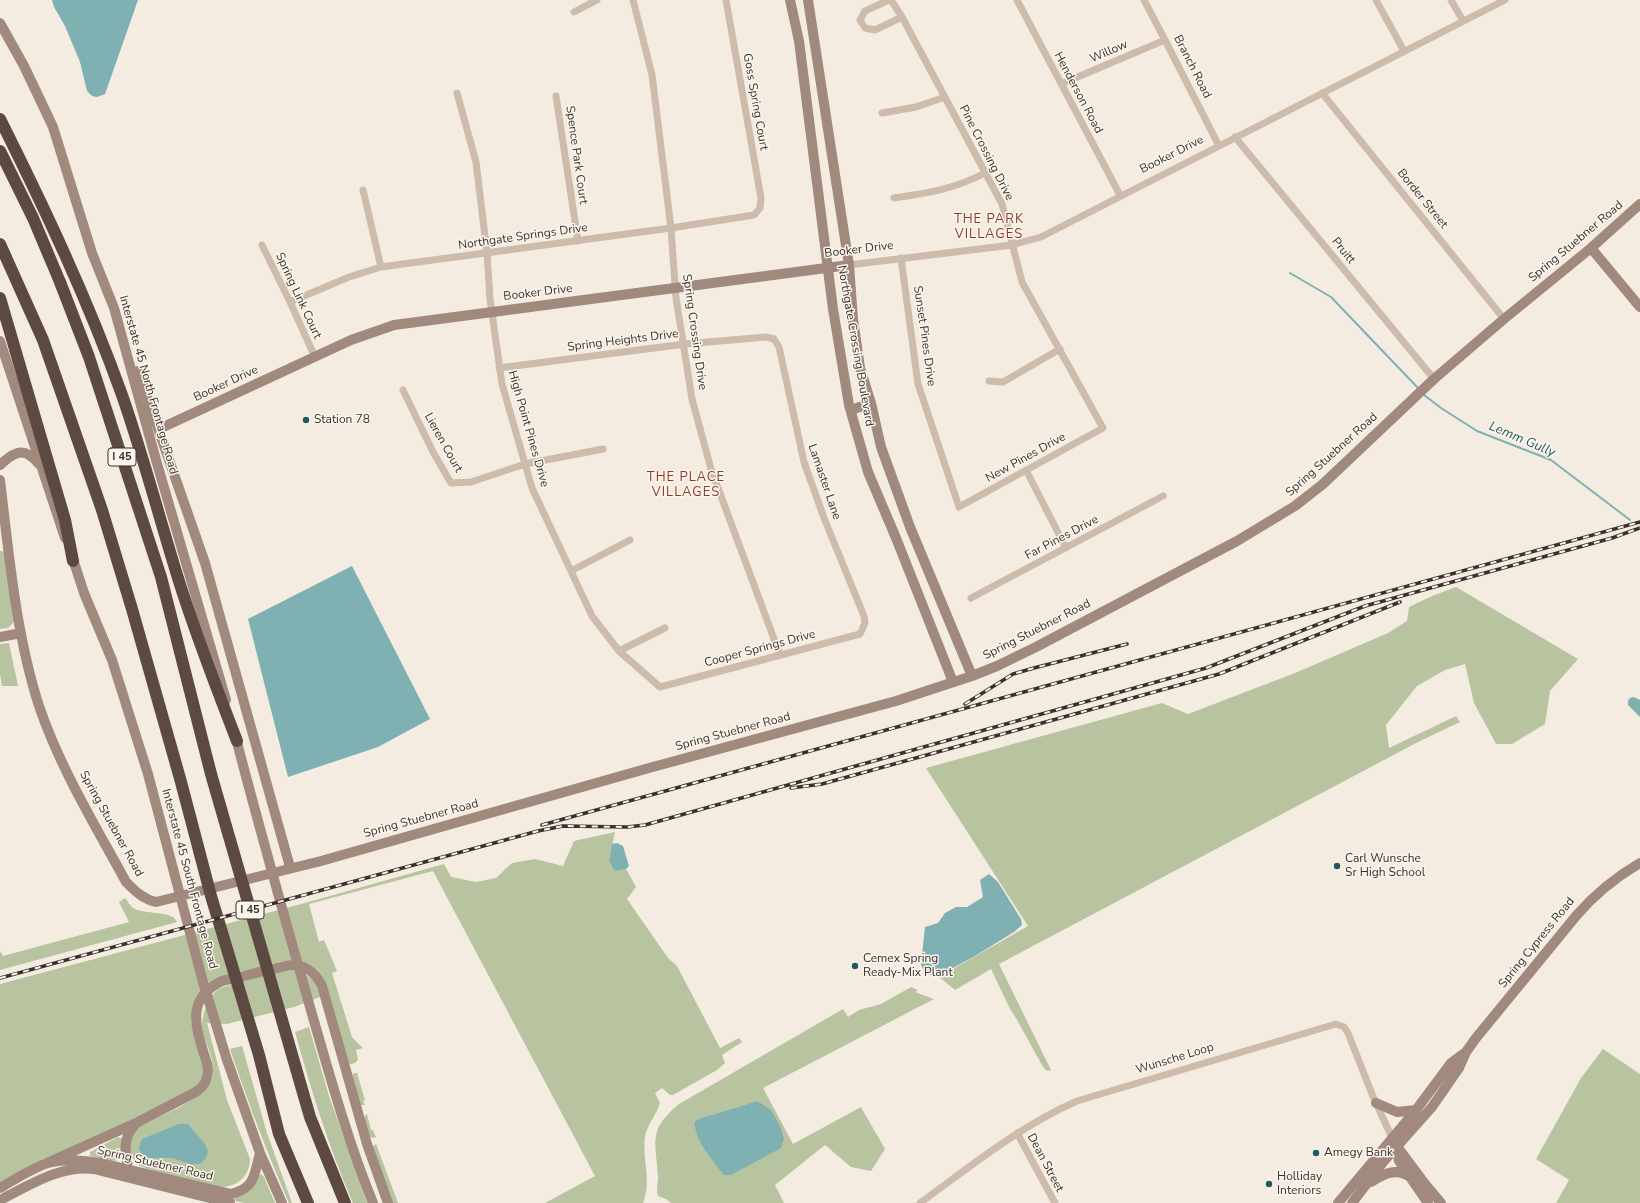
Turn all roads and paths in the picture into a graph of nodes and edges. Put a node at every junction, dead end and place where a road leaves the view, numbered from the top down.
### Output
1 (597, 0) edge
2 (633, 0) edge
3 (726, 0) edge
4 (790, 0) edge
5 (808, 0) edge
6 (890, 0) edge
7 (1017, 0) edge
8 (1144, 0) edge
9 (1376, 0) edge
10 (1452, 0) edge
11 (1506, 0) edge
12 (574, 12) dead end
13 (902, 17) junction
14 (1462, 21) junction
15 (0, 23) edge
16 (1165, 40) junction
17 (1404, 51) junction
18 (1062, 84) junction
19 (821, 85) junction
20 (805, 87) junction
21 (457, 93) dead end
22 (1322, 93) junction
23 (556, 96) dead end
24 (945, 97) junction
25 (882, 113) dead end
26 (0, 119) edge
27 (1235, 137) junction
28 (1219, 146) junction
29 (0, 151) edge
30 (986, 173) junction
31 (363, 190) dead end
32 (1120, 195) junction
33 (894, 198) dead end
34 (1638, 206) edge
35 (760, 208) joint
36 (671, 228) junction
37 (578, 241) junction
38 (0, 244) edge
39 (262, 245) dead end
40 (1012, 245) junction
41 (1591, 248) junction
42 (487, 253) junction
43 (901, 258) junction
44 (849, 265) junction
45 (381, 267) junction
46 (828, 267) junction
47 (675, 288) junction
48 (0, 298) edge
49 (290, 302) junction
50 (1640, 307) edge
51 (114, 308) junction
52 (492, 312) junction
53 (1504, 319) junction
54 (774, 339) joint
55 (0, 341) edge
56 (685, 344) junction
57 (1060, 349) junction
58 (315, 357) junction
59 (499, 368) junction
60 (1434, 380) junction
61 (989, 381) dead end
62 (403, 390) dead end
63 (871, 403) junction
64 (851, 410) junction
65 (1103, 428) joint
66 (159, 430) junction
67 (603, 449) dead end
68 (525, 464) junction
69 (0, 465) edge
70 (42, 467) junction
71 (1026, 470) junction
72 (0, 480) edge
73 (1163, 496) dead end
74 (959, 507) joint
75 (912, 531) junction
76 (896, 538) junction
77 (630, 540) dead end
78 (1066, 548) junction
79 (73, 561) junction
80 (570, 571) junction
81 (970, 598) dead end
82 (665, 628) dead end
83 (864, 628) joint
84 (21, 633) junction
85 (0, 637) edge
86 (619, 651) junction
87 (780, 655) junction
88 (972, 676) junction
89 (953, 682) junction
90 (660, 687) joint
91 (237, 741) junction
92 (1640, 863) edge
93 (290, 867) junction
94 (1466, 1052) junction
95 (1376, 1103) junction
96 (1416, 1110) junction
97 (138, 1122) junction
98 (1017, 1133) junction
99 (1394, 1143) junction
100 (260, 1153) junction
101 (47, 1163) junction
102 (129, 1174) junction
103 (1407, 1175) junction
104 (1365, 1186) junction
105 (0, 1188) edge
106 (0, 1200) edge
107 (230, 1203) edge
108 (282, 1203) edge
109 (308, 1203) edge
110 (345, 1203) edge
111 (373, 1203) edge
112 (388, 1203) edge
113 (920, 1203) edge
114 (1055, 1203) edge
115 (1338, 1203) edge
116 (1352, 1203) edge
117 (1428, 1203) edge
118 (1441, 1203) edge

1 - 12 street
2 - 36 street, Spring Crossing Drive
3 - 35 street, Goss Spring Court
4 - 20 main road, Northgate Crossing Boulevard
5 - 19 main road, Northgate Crossing Boulevard
6 - 13 street, Pine Crossing Drive
6 - 13 street
7 - 18 street, Henderson Road
8 - 16 street, Branch Road
9 - 17 street
10 - 14 street
11 - 14 street, Booker Drive
13 - 24 street, Pine Crossing Drive
14 - 17 street, Booker Drive
15 - 51 main road, Interstate 45 North Frontage Road
16 - 18 street, Willow
16 - 28 street, Branch Road
17 - 22 street, Booker Drive
18 - 32 street, Henderson Road
19 - 20 main road
19 - 44 main road, Northgate Crossing Boulevard
20 - 46 main road, Northgate Crossing Boulevard
21 - 42 street, High Point Pines Drive
22 - 27 street, Booker Drive
22 - 53 street, Border Street
23 - 37 street, Spence Park Court
24 - 25 street
24 - 30 street, Pine Crossing Drive
26 - 91 highway
27 - 28 street, Booker Drive
27 - 60 street, Pruitt
28 - 32 street, Booker Drive
29 - 110 highway, I 45
30 - 33 street
30 - 40 street, Pine Crossing Drive
31 - 45 street
32 - 40 street, Booker Drive
34 - 41 main road, Spring Stuebner Road
35 - 36 street, Northgate Springs Drive
36 - 37 street, Northgate Springs Drive
36 - 47 street, Spring Crossing Drive
37 - 42 street, Northgate Springs Drive
38 - 109 highway, I 45
39 - 49 street, Spring Link Court
40 - 43 street, Booker Drive
40 - 57 street, Pine Crossing Drive
41 - 50 main road
41 - 53 main road, Spring Stuebner Road
42 - 45 street, Northgate Springs Drive
42 - 52 street, High Point Pines Drive
43 - 44 street, Booker Drive
43 - 74 street, Sunset Pines Drive
44 - 46 main road, Booker Drive
44 - 63 main road, Northgate Crossing Boulevard
45 - 49 street, Northgate Springs Drive
46 - 47 main road, Booker Drive
46 - 64 main road, Northgate Crossing Boulevard
47 - 52 main road, Booker Drive
47 - 56 street, Spring Crossing Drive
48 - 79 highway
49 - 58 street, Spring Link Court
51 - 66 main road
51 - 91 main road, Interstate 45 North Frontage Road
52 - 58 main road, Booker Drive
52 - 59 street, High Point Pines Drive
53 - 60 main road, Spring Stuebner Road
54 - 56 street, Spring Heights Drive
54 - 83 street, Lamaster Lane
55 - 70 main road
56 - 59 street, Spring Heights Drive
56 - 87 street, Spring Crossing Drive
57 - 61 street
57 - 65 street, Pine Crossing Drive
58 - 66 main road, Booker Drive
59 - 68 street, High Point Pines Drive
60 - 88 main road, Spring Stuebner Road
62 - 68 street, Lieren Court
63 - 64 main road
63 - 75 main road, Northgate Crossing Boulevard
64 - 76 main road, Northgate Crossing Boulevard
65 - 71 street, New Pines Drive
66 - 93 main road
67 - 68 street
68 - 80 street, High Point Pines Drive
69 - 70 main road
70 - 79 main road
71 - 74 street, New Pines Drive
71 - 78 street
72 - 84 main road, Spring Stuebner Road
73 - 78 street, Far Pines Drive
75 - 76 main road
75 - 88 main road, Northgate Crossing Boulevard
76 - 89 main road, Northgate Crossing Boulevard
77 - 80 street
78 - 81 street, Far Pines Drive
79 - 100 main road, Interstate 45 South Frontage Road
80 - 86 street, High Point Pines Drive
82 - 86 street
83 - 87 street, Cooper Springs Drive
84 - 85 main road
84 - 93 main road, Spring Stuebner Road
86 - 90 street, High Point Pines Drive
87 - 90 street, Cooper Springs Drive
88 - 89 main road, Spring Stuebner Road
89 - 93 main road, Spring Stuebner Road
91 - 111 main road
92 - 94 main road, Spring Cypress Road
94 - 96 main road, Spring Cypress Road
94 - 99 main road, Spring Cypress Road
95 - 96 main road
95 - 98 street, Wunsche Loop
95 - 99 street, Wunsche Loop
96 - 99 main road, Spring Cypress Road
97 - 101 main road
97 - 102 main road
97 - 112 main road
98 - 113 street, Wunsche Loop
98 - 114 street, Dean Street
99 - 103 main road
99 - 104 main road, Spring Cypress Road
99 - 115 main road, Spring Cypress Road
99 - 118 main road
100 - 102 main road, Spring Stuebner Road
100 - 108 main road, Interstate 45 South Frontage Road
101 - 102 main road, Spring Stuebner Road
101 - 105 main road, Spring Stuebner Road
102 - 106 main road, Spring Stuebner Road
102 - 107 main road, Spring Stuebner Road
103 - 104 main road
103 - 117 main road
104 - 116 main road, Spring Cypress Road

